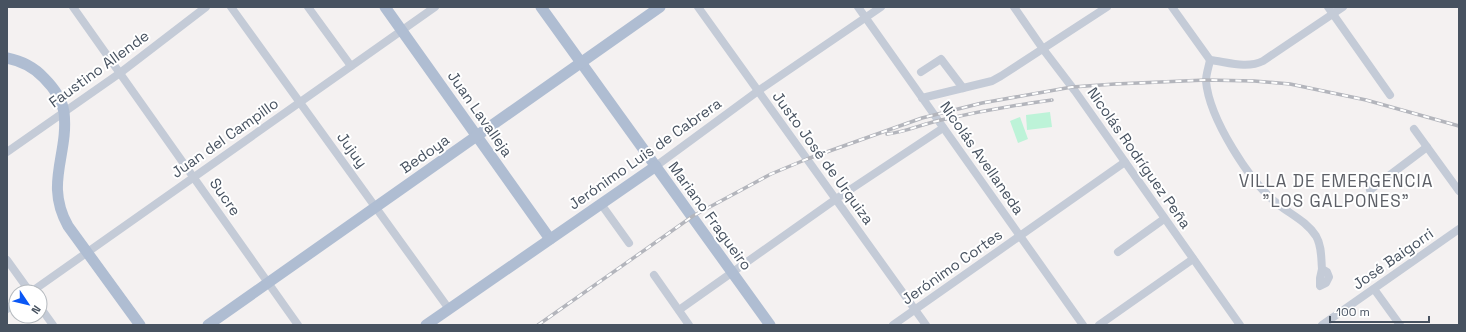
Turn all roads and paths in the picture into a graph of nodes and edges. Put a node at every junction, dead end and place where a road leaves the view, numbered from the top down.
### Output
1 (73, 7) edge
2 (206, 7) edge
3 (231, 7) edge
4 (308, 7) edge
5 (385, 7) edge
6 (435, 7) edge
7 (541, 7) edge
8 (660, 7) edge
9 (698, 7) edge
10 (858, 7) edge
11 (881, 7) edge
12 (1014, 7) edge
13 (1107, 7) edge
14 (1172, 7) edge
15 (1343, 7) edge
16 (1331, 10) edge
17 (865, 18) junction
18 (401, 31) junction
19 (1043, 49) junction
20 (7, 58) edge
21 (1210, 60) junction
22 (582, 62) junction
23 (351, 66) junction
24 (921, 72) dead end
25 (120, 73) junction
26 (963, 88) junction
27 (758, 91) junction
28 (1390, 95) dead end
29 (922, 98) junction
30 (300, 102) junction
31 (64, 112) junction
32 (943, 128) junction
33 (1414, 129) dead end
34 (477, 136) junction
35 (1428, 147) junction
36 (7, 152) edge
37 (1125, 162) junction
38 (656, 166) junction
39 (194, 177) junction
40 (1370, 190) dead end
41 (1459, 191) edge
42 (836, 198) junction
43 (601, 204) junction
44 (376, 207) junction
45 (1164, 218) junction
46 (1459, 229) edge
47 (1020, 236) junction
48 (550, 239) junction
49 (629, 243) dead end
50 (87, 252) junction
51 (1118, 252) dead end
52 (1193, 259) junction
53 (7, 260) edge
54 (1322, 269) dead end
55 (732, 272) junction
56 (654, 275) dead end
57 (268, 282) junction
58 (24, 284) edge
59 (41, 284) edge
60 (1374, 289) junction
61 (449, 309) junction
62 (679, 310) junction
63 (915, 310) junction
64 (140, 325) edge
65 (208, 325) edge
66 (298, 325) edge
67 (426, 325) edge
68 (688, 325) edge
69 (770, 325) edge
70 (893, 325) edge
71 (926, 325) edge
72 (1083, 325) edge
73 (1099, 325) edge
74 (1240, 325) edge
75 (1322, 325) edge
76 (1400, 325) edge

1 - 25 street, Sucre
2 - 25 street, Faustino Allende
3 - 30 street, Jujuy
4 - 23 street
5 - 18 main road, Juan Lavalleja
6 - 18 street, Juan del Campillo
7 - 22 main road, Mariano Fragueiro
8 - 22 main road, Bedoya
9 - 27 street, Justo José de Urquiza
10 - 17 street, Nicolás Avellaneda
11 - 17 street, Jerónimo Luis de Cabrera
12 - 19 street, Nicolás Rodríguez Peña
13 - 19 street
14 - 21 street
15 - 16 street
16 - 21 street
16 - 28 street
17 - 27 street, Jerónimo Luis de Cabrera
17 - 29 street, Nicolás Avellaneda
18 - 23 street, Juan del Campillo
18 - 34 main road, Juan Lavalleja
19 - 26 street
19 - 37 street, Nicolás Rodríguez Peña
20 - 31 main road
21 - 54 street
22 - 34 main road, Bedoya
22 - 38 main road, Mariano Fragueiro
23 - 30 street, Juan del Campillo
24 - 26 street
25 - 31 street, Faustino Allende
25 - 39 street, Sucre
26 - 29 street
27 - 38 street, Jerónimo Luis de Cabrera
27 - 42 street, Justo José de Urquiza
29 - 32 street, Nicolás Avellaneda
30 - 39 street, Juan del Campillo
30 - 44 street, Jujuy
31 - 36 street, Faustino Allende
31 - 50 main road
32 - 42 street
32 - 47 street, Nicolás Avellaneda
33 - 35 street
34 - 44 main road, Bedoya
34 - 48 main road, Juan Lavalleja
35 - 40 street
35 - 41 street
37 - 45 street, Nicolás Rodríguez Peña
37 - 47 street, Jerónimo Cortes
38 - 43 main road, Jerónimo Luis de Cabrera
38 - 55 main road, Mariano Fragueiro
39 - 50 street, Juan del Campillo
39 - 57 street, Sucre
42 - 55 street
42 - 63 street, Justo José de Urquiza
43 - 48 main road, Jerónimo Luis de Cabrera
43 - 49 street
44 - 57 main road, Bedoya
44 - 61 street, Jujuy
45 - 51 street
45 - 52 street, Nicolás Rodríguez Peña
46 - 60 street, José Baigorri
47 - 63 street, Jerónimo Cortes
47 - 72 street, Nicolás Avellaneda
48 - 61 main road, Jerónimo Luis de Cabrera
50 - 59 street, Juan del Campillo
50 - 64 main road
52 - 73 street
52 - 74 street, Nicolás Rodríguez Peña
53 - 58 street
55 - 62 street
55 - 69 main road, Mariano Fragueiro
56 - 62 street
57 - 65 main road, Bedoya
57 - 66 street, Sucre
60 - 75 street, José Baigorri
60 - 76 street
61 - 67 main road, Jerónimo Luis de Cabrera
62 - 68 street
63 - 70 street, Jerónimo Cortes
63 - 71 street, Justo José de Urquiza

